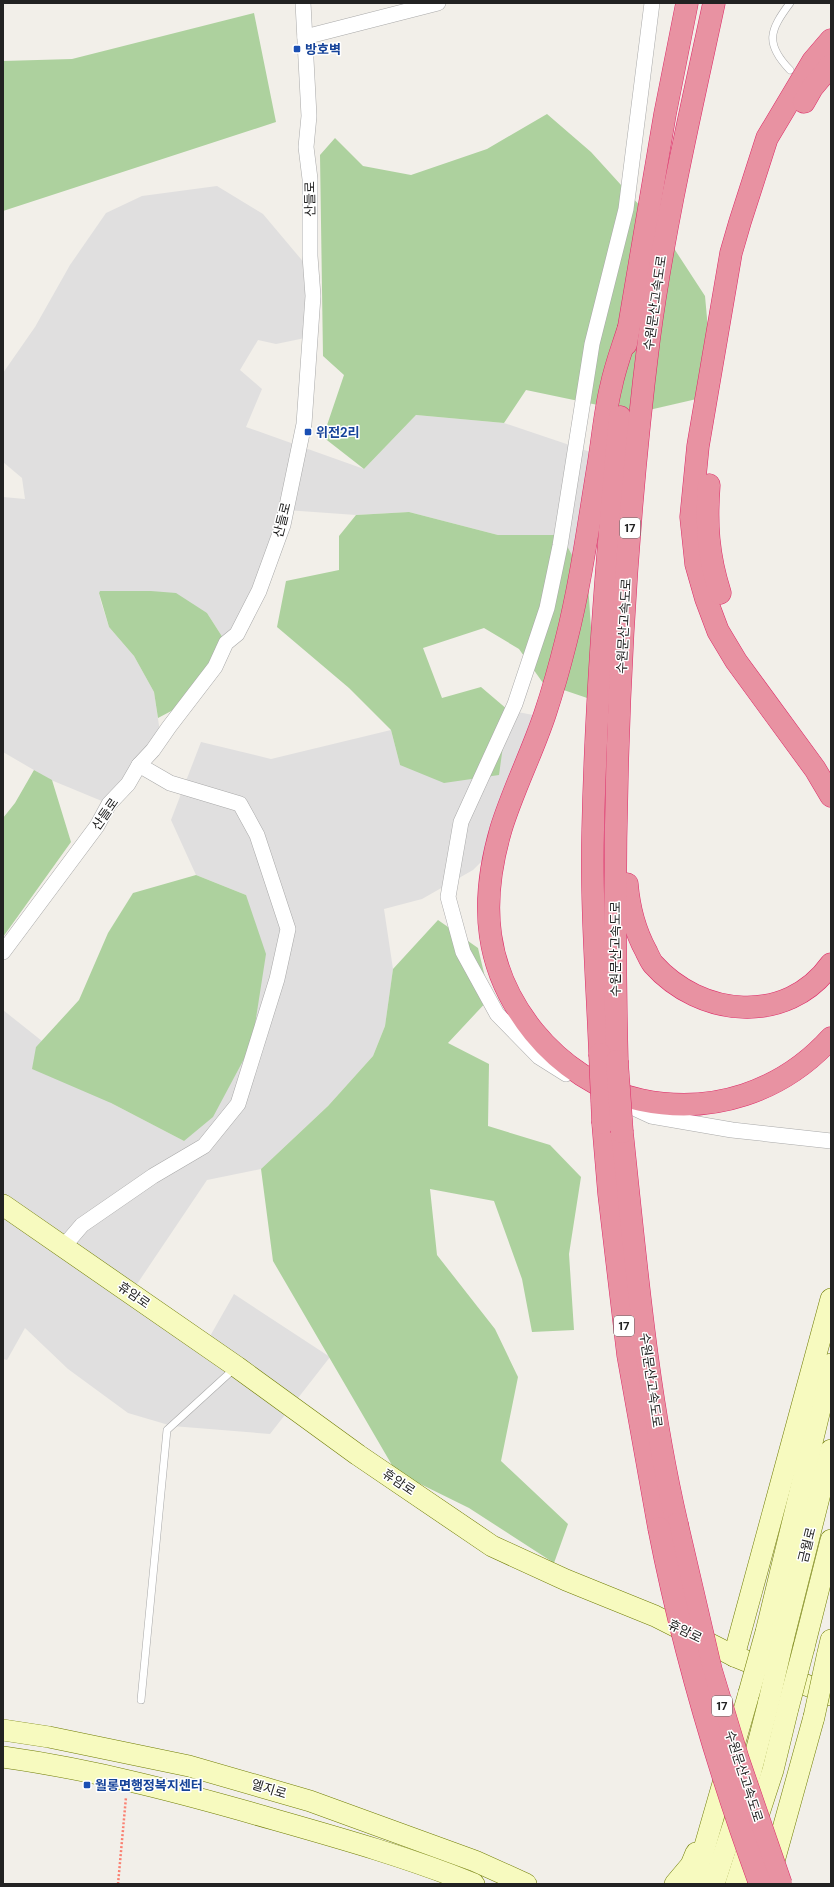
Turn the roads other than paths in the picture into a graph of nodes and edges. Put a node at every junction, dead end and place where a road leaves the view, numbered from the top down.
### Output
1 (303, 3) edge
2 (438, 3) edge
3 (652, 3) edge
4 (687, 3) edge
5 (714, 3) edge
6 (790, 3) edge
7 (305, 36) junction
8 (831, 40) edge
9 (831, 65) edge
10 (790, 70) dead end
11 (628, 330) junction
12 (139, 765) junction
13 (831, 766) edge
14 (618, 789) junction
15 (831, 796) edge
16 (3, 952) edge
17 (831, 964) edge
18 (831, 1038) edge
19 (609, 1057) junction
20 (831, 1141) edge
21 (3, 1205) edge
22 (64, 1246) junction
23 (831, 1299) edge
24 (831, 1364) edge
25 (237, 1366) junction
26 (831, 1450) edge
27 (668, 1526) junction
28 (831, 1540) edge
29 (775, 1636) junction
30 (829, 1649) edge
31 (734, 1656) junction
32 (831, 1695) edge
33 (140, 1700) dead end
34 (3, 1730) edge
35 (3, 1757) edge
36 (717, 1809) junction
37 (474, 1884) edge
38 (526, 1884) edge
39 (675, 1884) edge
40 (694, 1884) edge
41 (714, 1884) edge
42 (736, 1884) edge
43 (760, 1884) edge
44 (768, 1884) edge
45 (782, 1884) edge

1 - 7 street, 산들로
2 - 7 street
3 - 20 street
4 - 11 highway, 수원문산고속도로 / 17
5 - 14 highway, 수원문산고속도로 / 17
6 - 10 lane
7 - 12 street, 산들로
8 - 15 highway
9 - 13 highway
11 - 18 highway
11 - 19 highway, 수원문산고속도로 / 17
12 - 16 street, 산들로
12 - 22 street
14 - 17 highway
14 - 19 highway, 수원문산고속도로 / 17
19 - 27 highway, 수원문산고속도로 / 17, bridge
21 - 22 main road, 휴암로
22 - 25 main road, 휴암로
23 - 31 main road
24 - 29 main road
25 - 31 main road, 휴암로
25 - 33 lane
26 - 29 main road, 금월로
27 - 43 highway, 수원문산고속도로 / 17, bridge
27 - 45 highway, 수원문산고속도로 / 17, bridge
28 - 42 main road, 금월로, bridge
29 - 36 main road, bridge
29 - 41 main road, bridge
30 - 44 main road, bridge
31 - 32 main road, 휴암로
34 - 38 main road, 엘지로
35 - 37 main road
36 - 39 main road
36 - 40 main road

